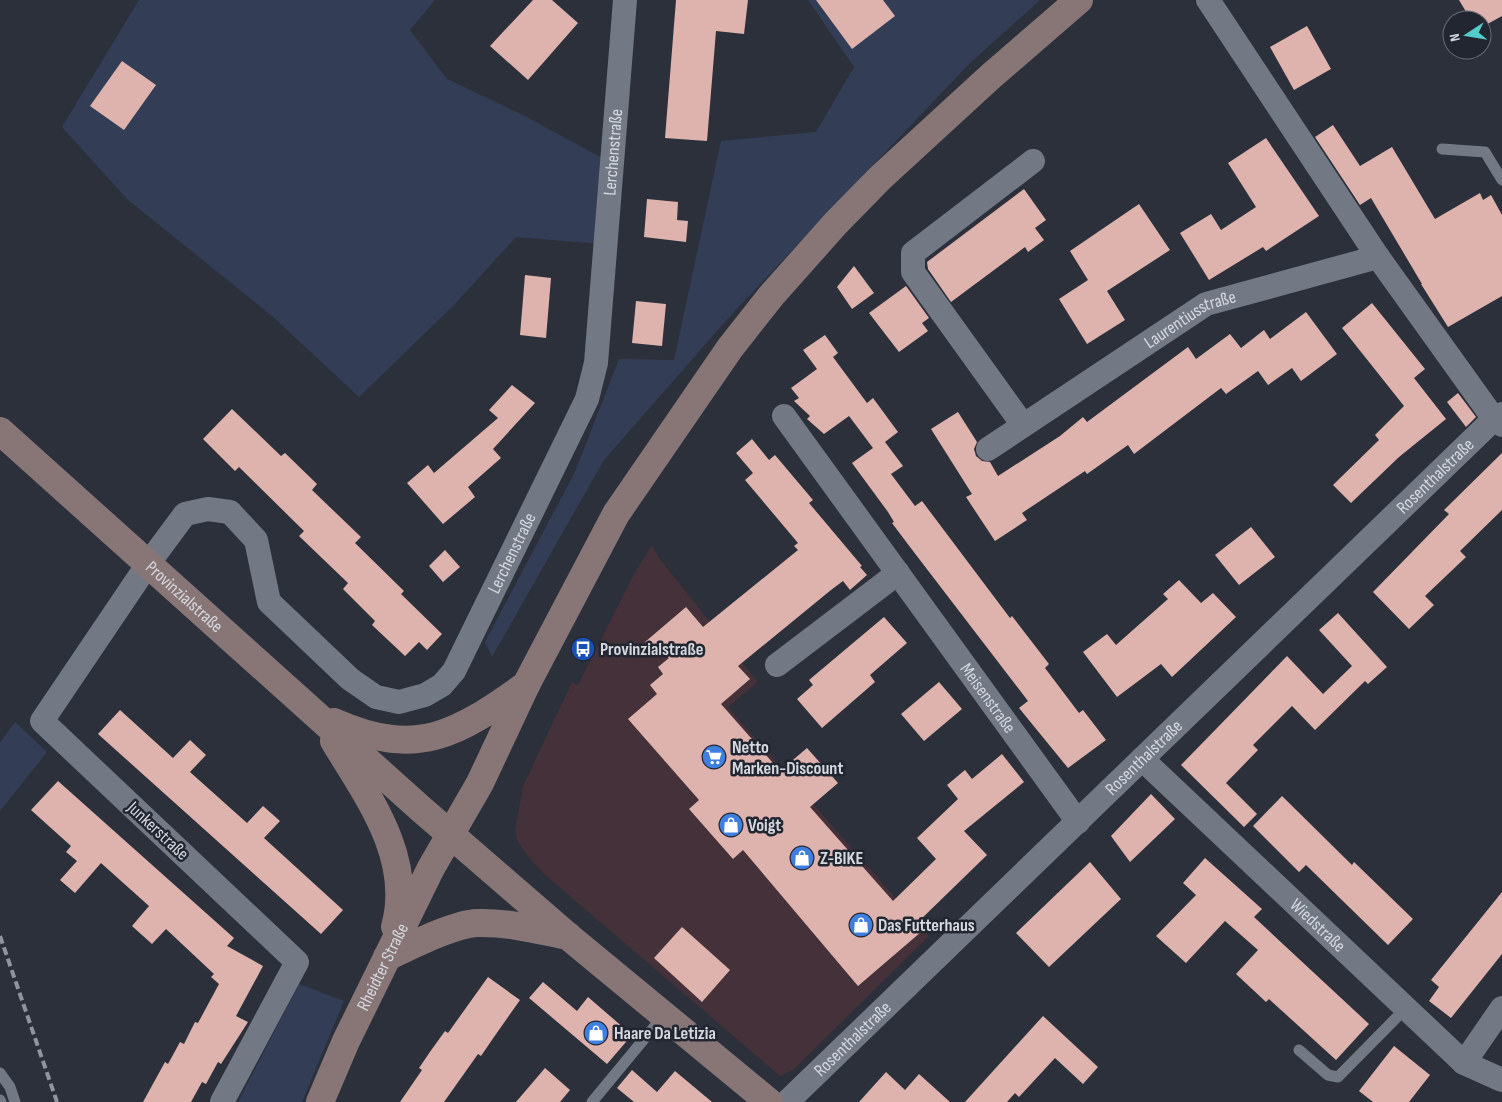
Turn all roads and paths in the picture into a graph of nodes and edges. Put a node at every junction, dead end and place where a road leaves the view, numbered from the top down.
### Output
1 (625, 0) edge
2 (1079, 0) edge
3 (1208, 0) edge
4 (1442, 149) dead end
5 (1033, 160) dead end
6 (1502, 180) edge
7 (1378, 257) junction
8 (784, 416) dead end
9 (1499, 419) edge
10 (1024, 424) junction
11 (0, 431) edge
12 (988, 449) dead end
13 (148, 564) junction
14 (898, 573) junction
15 (777, 665) dead end
16 (526, 685) junction
17 (318, 715) junction
18 (1142, 759) junction
19 (1078, 822) junction
20 (450, 834) junction
21 (569, 936) junction
22 (387, 957) junction
23 (1406, 1008) junction
24 (1502, 1008) edge
25 (664, 1015) junction
26 (1300, 1050) dead end
27 (1464, 1063) junction
28 (0, 1073) edge
29 (1502, 1080) edge
30 (15, 1102) edge
31 (222, 1102) edge
32 (320, 1102) edge
33 (592, 1102) edge
34 (769, 1102) edge
35 (787, 1102) edge

1 - 13 street, Lerchenstraße
2 - 16 main road, Rheidter Straße
3 - 7 street
4 - 6 lane
5 - 10 street
7 - 9 street
7 - 10 street, Laurentiusstraße
8 - 14 street, Meisenstraße
9 - 18 street, Rosenthalstraße
10 - 12 street, Laurentiusstraße
11 - 13 main road, Provinzialstraße
13 - 17 main road, Provinzialstraße
13 - 31 street, Junkerstraße
14 - 15 street
14 - 19 street, Meisenstraße
16 - 17 main road
16 - 20 main road, Rheidter Straße
17 - 20 main road, Provinzialstraße
17 - 22 main road
18 - 19 street, Rosenthalstraße
18 - 23 street, Wiedstraße
19 - 35 street, Rosenthalstraße
20 - 21 main road, Provinzialstraße
20 - 22 main road, Rheidter Straße
21 - 22 main road
21 - 25 main road, Provinzialstraße
22 - 32 main road, Rheidter Straße
23 - 26 lane
23 - 27 street, Wiedstraße
24 - 27 street
25 - 33 lane
25 - 34 main road, Provinzialstraße
27 - 29 street, Wiedstraße
28 - 30 lane

